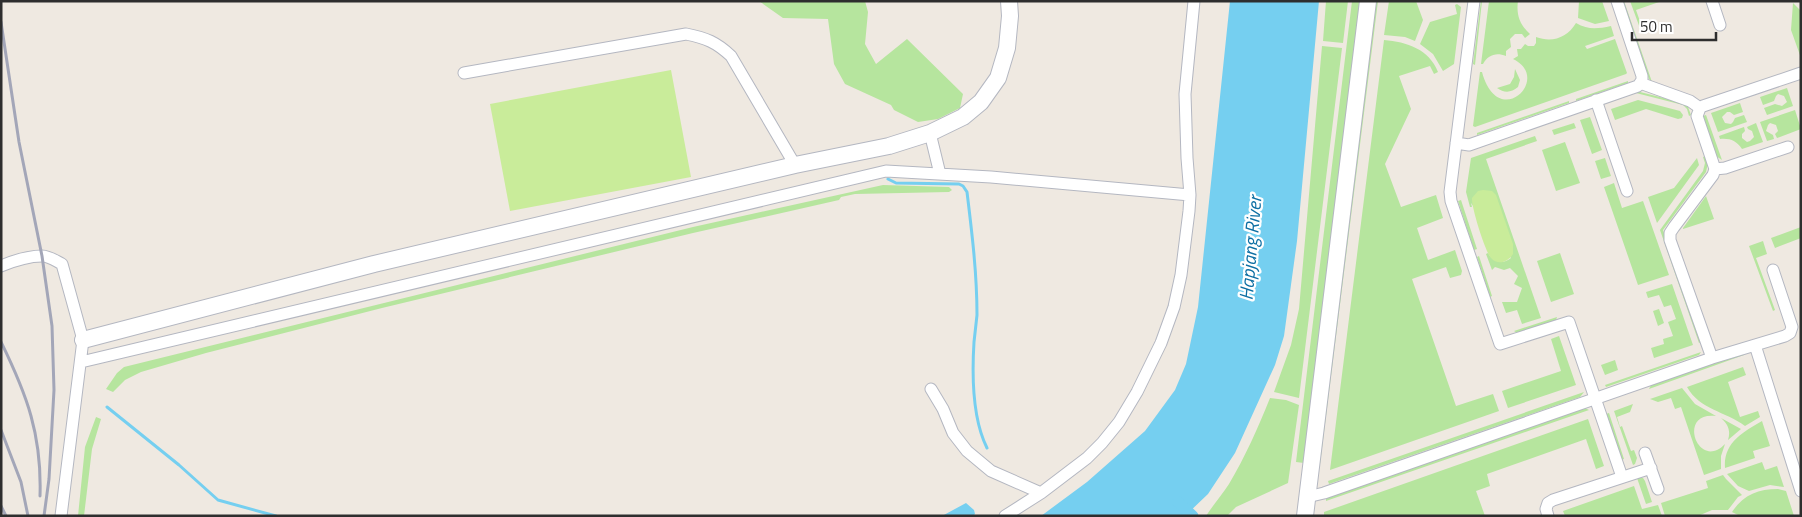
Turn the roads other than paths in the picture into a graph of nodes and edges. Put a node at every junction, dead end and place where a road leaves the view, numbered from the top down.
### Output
1 (1009, 1) edge
2 (1194, 1) edge
3 (1368, 1) edge
4 (1474, 1) edge
5 (1617, 1) edge
6 (1712, 1) edge
7 (1720, 25) dead end
8 (464, 73) dead end
9 (1801, 73) edge
10 (1640, 83) junction
11 (1596, 100) junction
12 (1700, 108) junction
13 (930, 133) junction
14 (1456, 143) junction
15 (1788, 147) dead end
16 (795, 165) junction
17 (1715, 169) junction
18 (940, 174) junction
19 (1627, 191) dead end
20 (1190, 195) junction
21 (1, 266) edge
22 (1773, 270) dead end
23 (83, 340) junction
24 (1754, 345) junction
25 (1712, 358) junction
26 (81, 362) junction
27 (931, 389) dead end
28 (1595, 399) junction
29 (1645, 453) dead end
30 (1650, 468) junction
31 (1622, 477) junction
32 (1658, 489) dead end
33 (1801, 491) edge
34 (1041, 493) junction
35 (1307, 496) junction
36 (61, 516) edge
37 (1005, 516) edge
38 (1305, 516) edge
39 (1548, 516) edge

1 - 13 street
2 - 20 street
3 - 35 street
4 - 14 street
5 - 10 street
6 - 7 street
8 - 16 street
9 - 12 street
10 - 11 street
10 - 12 street
11 - 14 street
11 - 19 street
12 - 17 street
13 - 16 street
13 - 18 street
14 - 28 street
15 - 17 street
16 - 23 street
17 - 25 street
18 - 20 street
18 - 26 street
20 - 34 street
21 - 23 street
22 - 24 street
23 - 26 street
24 - 25 street
24 - 33 street
25 - 28 street
26 - 36 street
27 - 34 street
28 - 31 street
28 - 35 street
29 - 30 street
30 - 31 street
30 - 32 street
31 - 39 street
34 - 37 street
35 - 38 street

